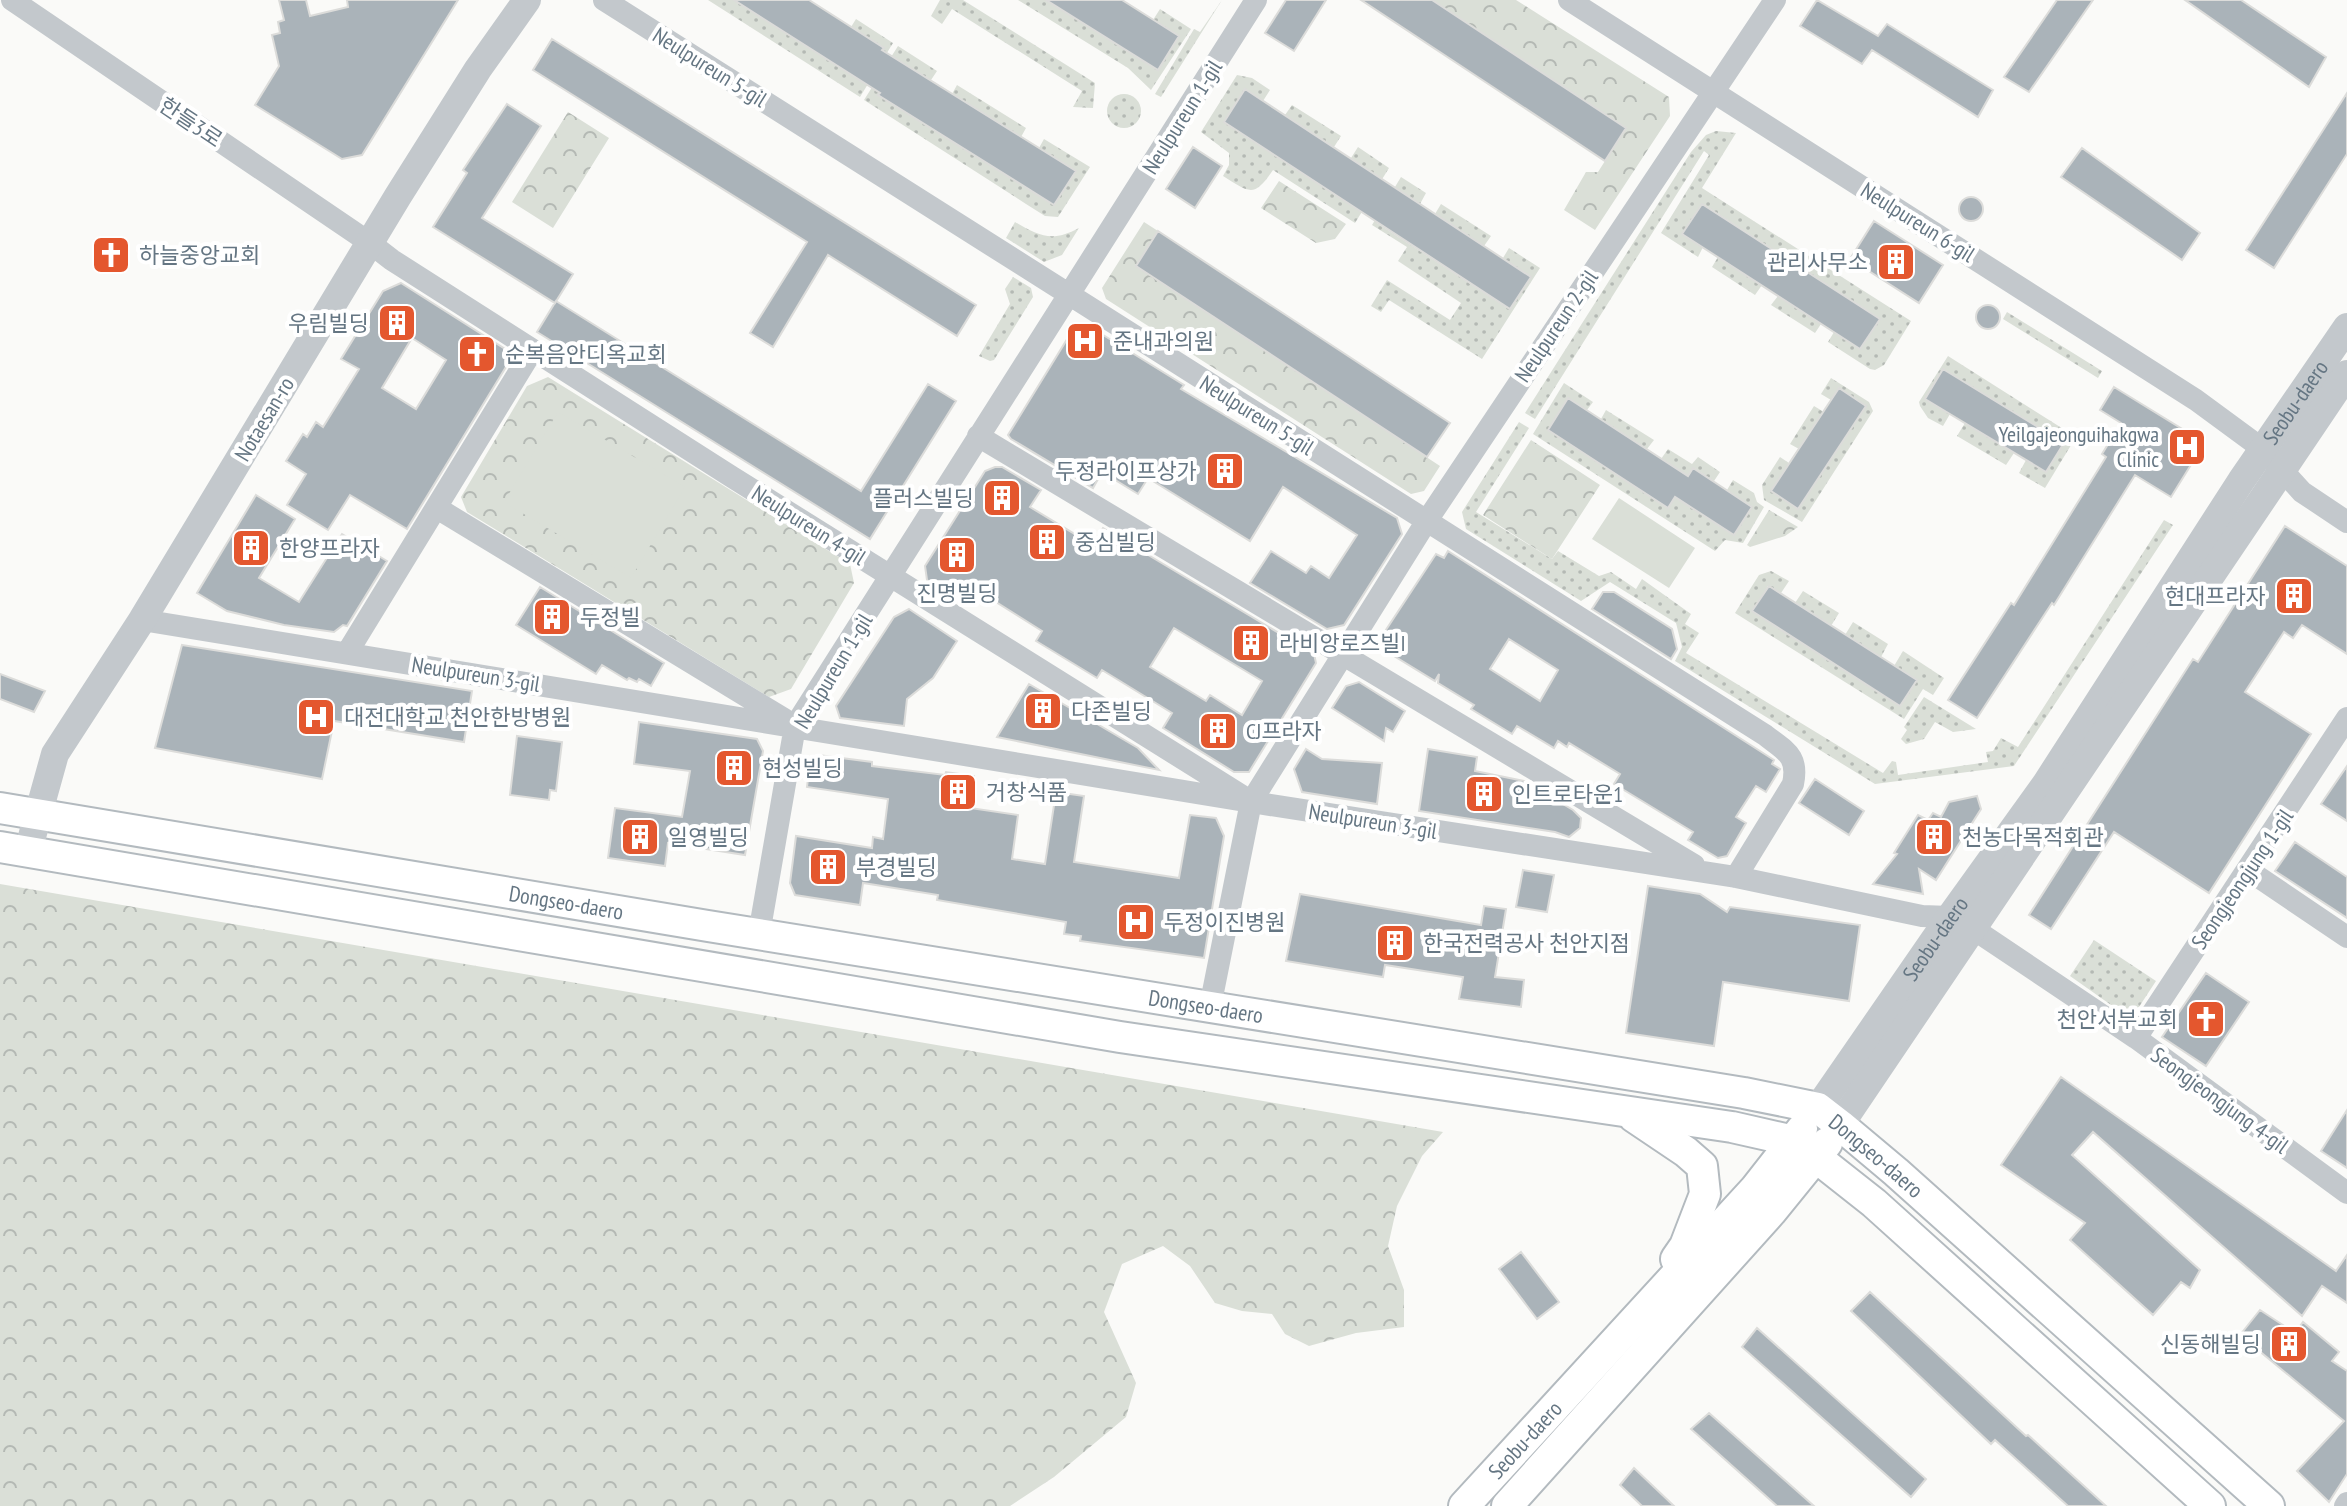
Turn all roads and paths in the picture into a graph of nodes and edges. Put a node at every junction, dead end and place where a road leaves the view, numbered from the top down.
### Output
1 (12, 0) edge
2 (527, 0) edge
3 (604, 0) edge
4 (1256, 0) edge
5 (1569, 0) edge
6 (1775, 0) edge
7 (1713, 92) junction
8 (370, 243) junction
9 (1068, 294) junction
10 (2347, 327) edge
11 (532, 351) junction
12 (2347, 374) edge
13 (978, 436) junction
14 (2273, 459) junction
15 (437, 508) junction
16 (1426, 522) junction
17 (2347, 522) edge
18 (891, 576) junction
19 (142, 620) junction
20 (347, 653) junction
21 (1342, 654) junction
22 (795, 726) junction
23 (2345, 727) edge
24 (1251, 802) junction
25 (0, 808) edge
26 (38, 813) junction
27 (14, 849) edge
28 (2248, 870) junction
29 (1705, 872) junction
30 (1736, 877) junction
31 (1961, 923) junction
32 (759, 934) junction
33 (2347, 937) edge
34 (1210, 1007) junction
35 (2136, 1038) junction
36 (1625, 1112) junction
37 (1829, 1117) junction
38 (1805, 1149) junction
39 (2347, 1193) edge
40 (1647, 1307) junction
41 (1464, 1506) edge
42 (1507, 1506) edge
43 (2210, 1506) edge
44 (2269, 1506) edge

1 - 8 street, 한들3로
2 - 8 street, Notaesan-ro
3 - 9 street, Neulpureun 5-gil
4 - 9 street, Neulpureun 1-gil
5 - 7 street, Neulpureun 6-gil
6 - 7 street, Neulpureun 2-gil
7 - 14 street, Neulpureun 6-gil
7 - 16 street, Neulpureun 2-gil
8 - 11 street, Neulpureun 4-gil
8 - 19 street, Notaesan-ro
9 - 13 street, Neulpureun 1-gil
9 - 16 street, Neulpureun 5-gil
10 - 14 street, Seobu-daero
11 - 15 street
11 - 18 street, Neulpureun 4-gil
12 - 14 street, Seobu-daero
13 - 18 street, Neulpureun 1-gil
13 - 21 street
14 - 17 street, Neulpureun 6-gil
14 - 31 street, Seobu-daero
15 - 20 street
15 - 22 street, Neulpureun 3-gil
16 - 21 street, Neulpureun 2-gil
16 - 30 street, Neulpureun 5-gil
18 - 22 street, Neulpureun 1-gil
18 - 24 street, Neulpureun 4-gil
19 - 20 street, Neulpureun 3-gil
19 - 26 street, Notaesan-ro
20 - 22 street, Neulpureun 3-gil
21 - 24 street, Neulpureun 2-gil
21 - 29 street
22 - 24 street, Neulpureun 3-gil
22 - 32 street, Neulpureun 1-gil
23 - 28 street, Seongjeongjung 1-gil
24 - 29 street, Neulpureun 3-gil
24 - 34 street, Neulpureun 2-gil
25 - 26 main road, Dongseo-daero
26 - 27 street, Notaesan-ro
26 - 32 main road, Dongseo-daero
27 - 36 main road, Dongseo-daero
28 - 33 street
28 - 35 street, Seongjeongjung 1-gil
29 - 30 street, Neulpureun 3-gil
30 - 31 street, Neulpureun 3-gil
31 - 35 street, Seongjeongjung 4-gil
31 - 37 street, Seobu-daero
32 - 34 main road, Dongseo-daero
34 - 37 main road, Dongseo-daero
35 - 39 street, Seongjeongjung 4-gil
36 - 38 main road, Dongseo-daero
36 - 40 main road
37 - 38 main road, Seobu-daero
37 - 44 main road, Dongseo-daero
38 - 40 main road, Seobu-daero
38 - 42 main road, Seobu-daero
38 - 43 main road, Dongseo-daero
40 - 41 main road, Seobu-daero

